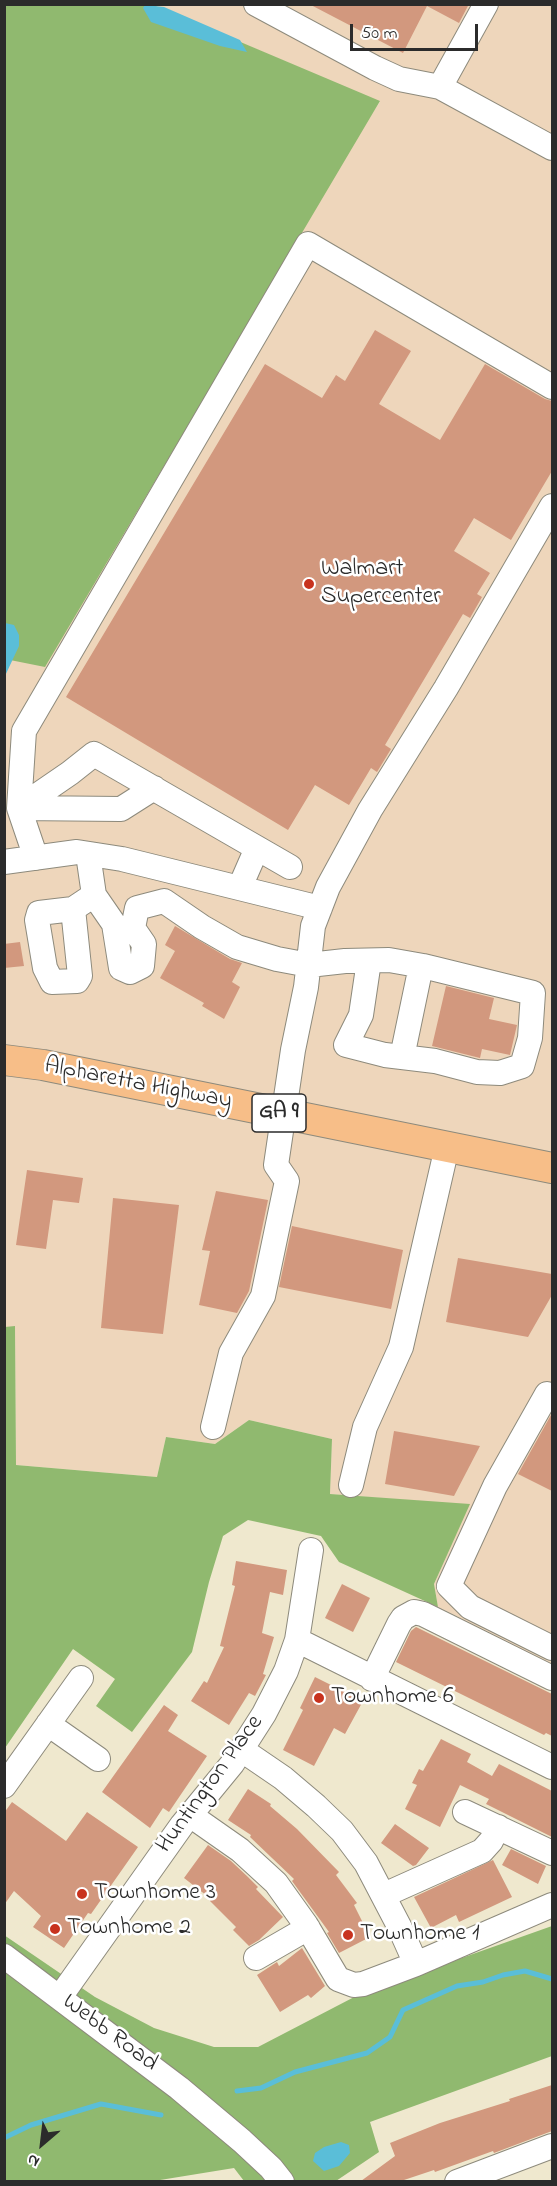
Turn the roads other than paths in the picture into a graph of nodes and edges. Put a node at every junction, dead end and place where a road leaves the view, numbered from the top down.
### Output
1 (256, 4) edge
2 (486, 4) edge
3 (440, 87) junction
4 (552, 148) edge
5 (552, 387) edge
6 (552, 506) edge
7 (154, 788) junction
8 (20, 808) junction
9 (257, 848) junction
10 (88, 854) junction
11 (36, 858) junction
12 (4, 862) edge
13 (290, 867) dead end
14 (240, 887) junction
15 (93, 896) junction
16 (320, 908) junction
17 (73, 909) junction
18 (369, 961) junction
19 (309, 965) junction
20 (421, 966) junction
21 (543, 998) edge
22 (402, 1057) junction
23 (4, 1060) edge
24 (283, 1114) junction
25 (447, 1147) junction
26 (552, 1168) edge
27 (551, 1390) edge
28 (213, 1427) dead end
29 (351, 1485) dead end
30 (311, 1551) dead end
31 (297, 1640) junction
32 (552, 1648) edge
33 (81, 1678) dead end
34 (552, 1678) edge
35 (372, 1679) junction
36 (48, 1725) junction
37 (242, 1750) junction
38 (98, 1759) dead end
39 (552, 1767) edge
40 (4, 1786) edge
41 (465, 1812) dead end
42 (190, 1815) junction
43 (498, 1827) junction
44 (552, 1853) edge
45 (384, 1895) junction
46 (552, 1905) edge
47 (308, 1928) junction
48 (4, 1956) edge
49 (256, 1958) dead end
50 (416, 1964) junction
51 (60, 1997) junction
52 (212, 2116) junction
53 (552, 2146) edge
54 (515, 2160) junction
55 (263, 2181) edge
56 (282, 2181) edge
57 (457, 2181) edge
58 (504, 2181) edge

1 - 3 street
2 - 3 street
3 - 4 street
5 - 8 street
6 - 16 street
7 - 8 street
7 - 8 street
7 - 9 street
8 - 11 street
9 - 13 street
9 - 14 street
10 - 11 street
10 - 14 street
10 - 15 street
11 - 12 street
14 - 16 street
15 - 17 street
15 - 19 street
16 - 19 street
17 - 17 street
18 - 19 street
18 - 20 street
18 - 22 street
19 - 24 street
20 - 21 street
20 - 22 street
21 - 22 street
23 - 24 main road, Alpharetta Highway / GA 9
24 - 25 main road, Alpharetta Highway / GA 9
24 - 28 street
25 - 26 main road, Alpharetta Highway / GA 9
25 - 29 street
27 - 32 street
30 - 31 street, Huntington Place
31 - 35 street
31 - 37 street, Huntington Place
33 - 36 street
34 - 35 street
35 - 39 street
36 - 38 street
36 - 40 street
37 - 42 street, Huntington Place
37 - 45 street
41 - 43 street
42 - 47 street
42 - 51 street, Huntington Place
43 - 44 street
43 - 45 street
45 - 50 street
46 - 50 street
47 - 49 street
47 - 50 street
48 - 51 street, Webb Road
51 - 52 street, Webb Road
52 - 55 street, Webb Road
52 - 56 street, Webb Road
53 - 54 street
54 - 57 street
54 - 58 street

